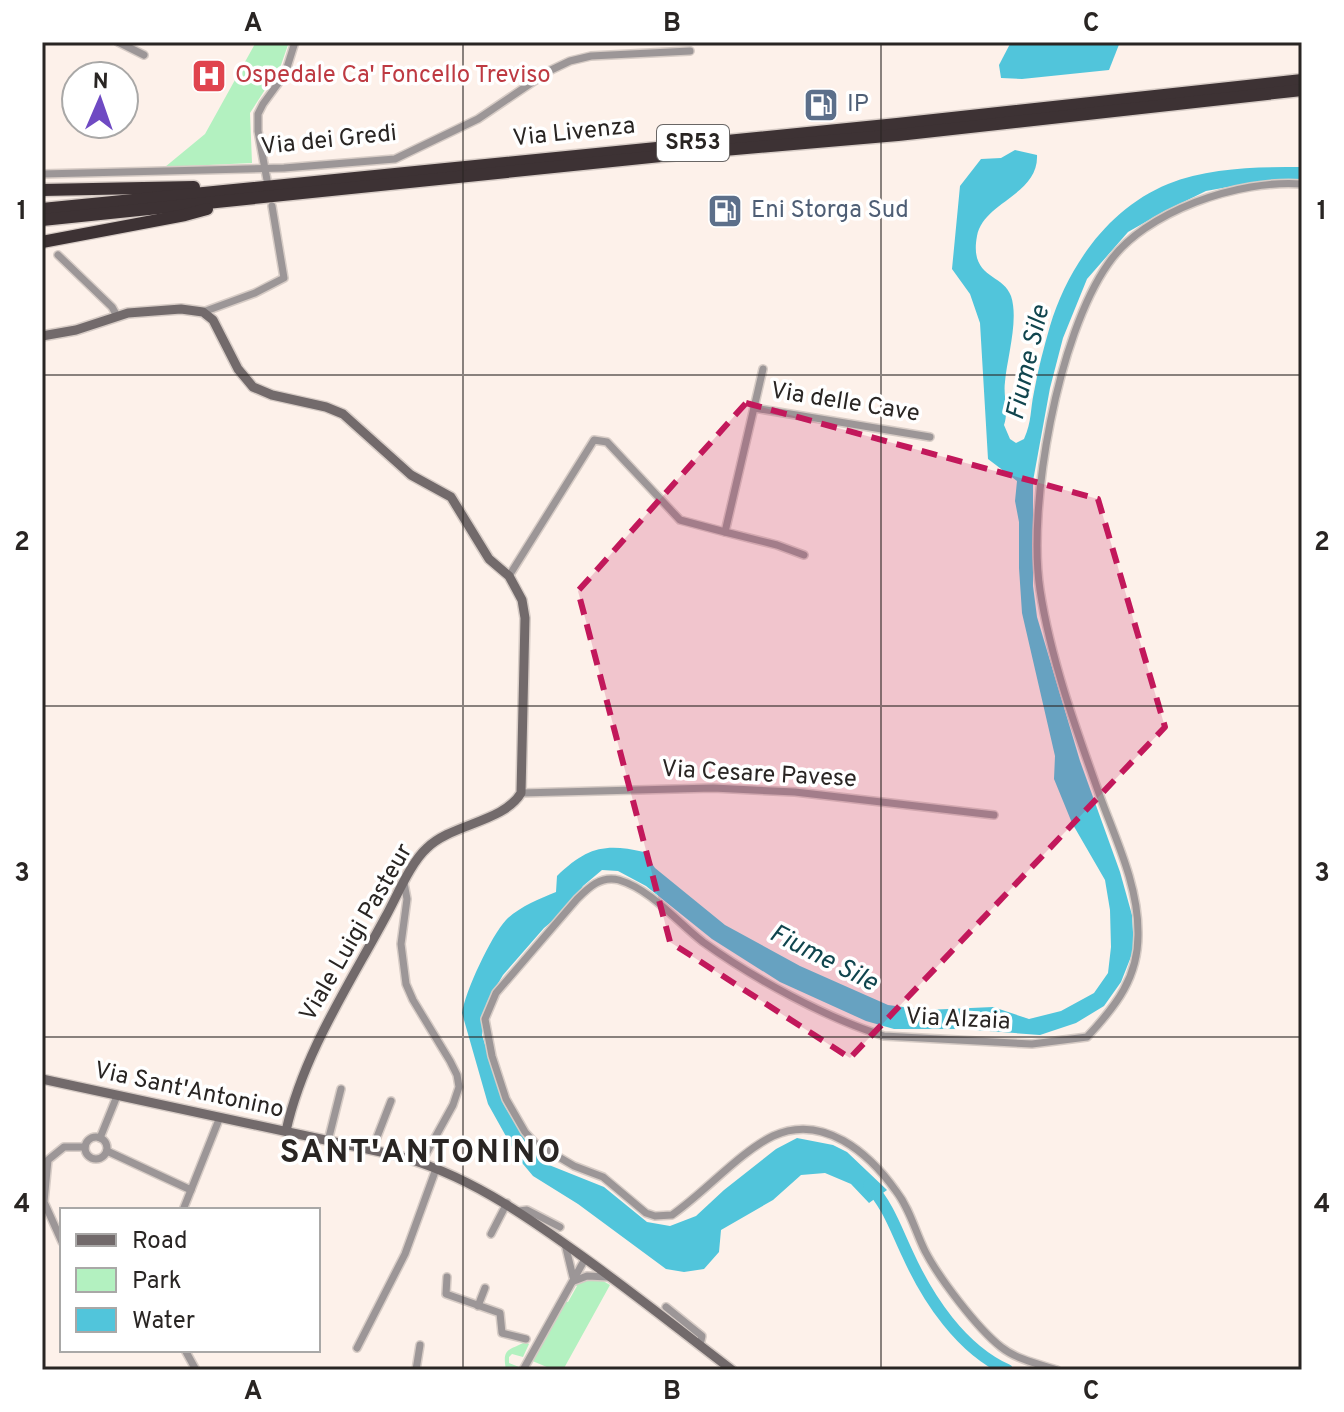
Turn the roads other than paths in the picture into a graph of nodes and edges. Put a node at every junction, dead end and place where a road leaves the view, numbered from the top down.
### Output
1 (118, 42) edge
2 (295, 42) edge
3 (690, 51) dead end
4 (144, 55) dead end
5 (1302, 80) edge
6 (1302, 90) edge
7 (265, 168) junction
8 (42, 174) edge
9 (267, 180) dead end
10 (1302, 184) edge
11 (42, 190) edge
12 (241, 194) junction
13 (272, 206) dead end
14 (42, 209) edge
15 (42, 220) edge
16 (42, 242) edge
17 (58, 255) dead end
18 (203, 312) junction
19 (117, 316) junction
20 (42, 336) edge
21 (763, 369) dead end
22 (754, 408) junction
23 (930, 437) dead end
24 (725, 532) junction
25 (804, 555) dead end
26 (509, 576) junction
27 (521, 793) junction
28 (994, 815) dead end
29 (404, 883) junction
30 (42, 1079) edge
31 (341, 1089) dead end
32 (117, 1096) junction
33 (391, 1101) dead end
34 (220, 1117) junction
35 (286, 1131) junction
36 (100, 1138) junction
37 (328, 1141) junction
38 (85, 1147) junction
39 (372, 1150) junction
40 (107, 1151) junction
41 (421, 1163) junction
42 (436, 1169) junction
43 (191, 1190) junction
44 (507, 1203) junction
45 (184, 1208) edge
46 (519, 1211) junction
47 (560, 1227) dead end
48 (491, 1234) dead end
49 (60, 1238) edge
50 (565, 1244) junction
51 (585, 1259) junction
52 (447, 1277) dead end
53 (610, 1277) junction
54 (573, 1281) junction
55 (485, 1288) dead end
56 (478, 1306) junction
57 (666, 1307) dead end
58 (526, 1339) dead end
59 (420, 1345) dead end
60 (700, 1345) junction
61 (357, 1348) dead end
62 (186, 1352) edge
63 (196, 1370) edge
64 (416, 1370) edge
65 (523, 1370) edge
66 (732, 1370) edge
67 (1057, 1370) edge

1 - 4 street
2 - 7 street
3 - 7 street, Via dei Gredi
5 - 12 highway, Via Livenza / SR53
6 - 12 highway, Via Livenza / SR53
7 - 8 street, Via dei Gredi
7 - 9 street
10 - 67 street, Via Alzaia
11 - 12 highway
12 - 14 highway, Via Livenza / SR53
12 - 15 highway, Via Livenza / SR53
12 - 16 highway
13 - 18 street
17 - 19 street
18 - 19 street
18 - 26 street
19 - 20 street
21 - 22 street, Via delle Cave
22 - 23 street, Via delle Cave
22 - 24 street, Via delle Cave
24 - 25 street
24 - 26 street
26 - 27 street
27 - 28 street, Via Cesare Pavese
27 - 29 street, Viale Luigi Pasteur
29 - 35 street, Viale Luigi Pasteur
29 - 41 street
30 - 32 street, Via Sant'Antonino
31 - 37 street
32 - 34 street, Via Sant'Antonino
32 - 36 street
33 - 39 street
34 - 35 street, Via Sant'Antonino
34 - 43 street
35 - 37 street, Via Sant'Antonino
36 - 38 street
36 - 40 street
37 - 39 street, Via Sant'Antonino
38 - 40 street
38 - 49 street
39 - 41 street, Via Sant'Antonino
40 - 43 street
41 - 42 street, Via Sant'Antonino
42 - 44 street, Via Sant'Antonino
42 - 61 street
43 - 45 street
44 - 46 street, Via Sant'Antonino
44 - 48 street
46 - 47 street, Via Sant'Antonino
46 - 50 street, Via Sant'Antonino
50 - 51 street, Via Sant'Antonino
50 - 54 street
51 - 53 street, Via Sant'Antonino
51 - 54 street
52 - 56 street
53 - 54 street
53 - 60 street, Via Sant'Antonino
54 - 65 street
55 - 56 street
56 - 58 street
57 - 60 street, Via Sant'Antonino
59 - 64 street
60 - 66 street, Via Sant'Antonino
62 - 63 street

